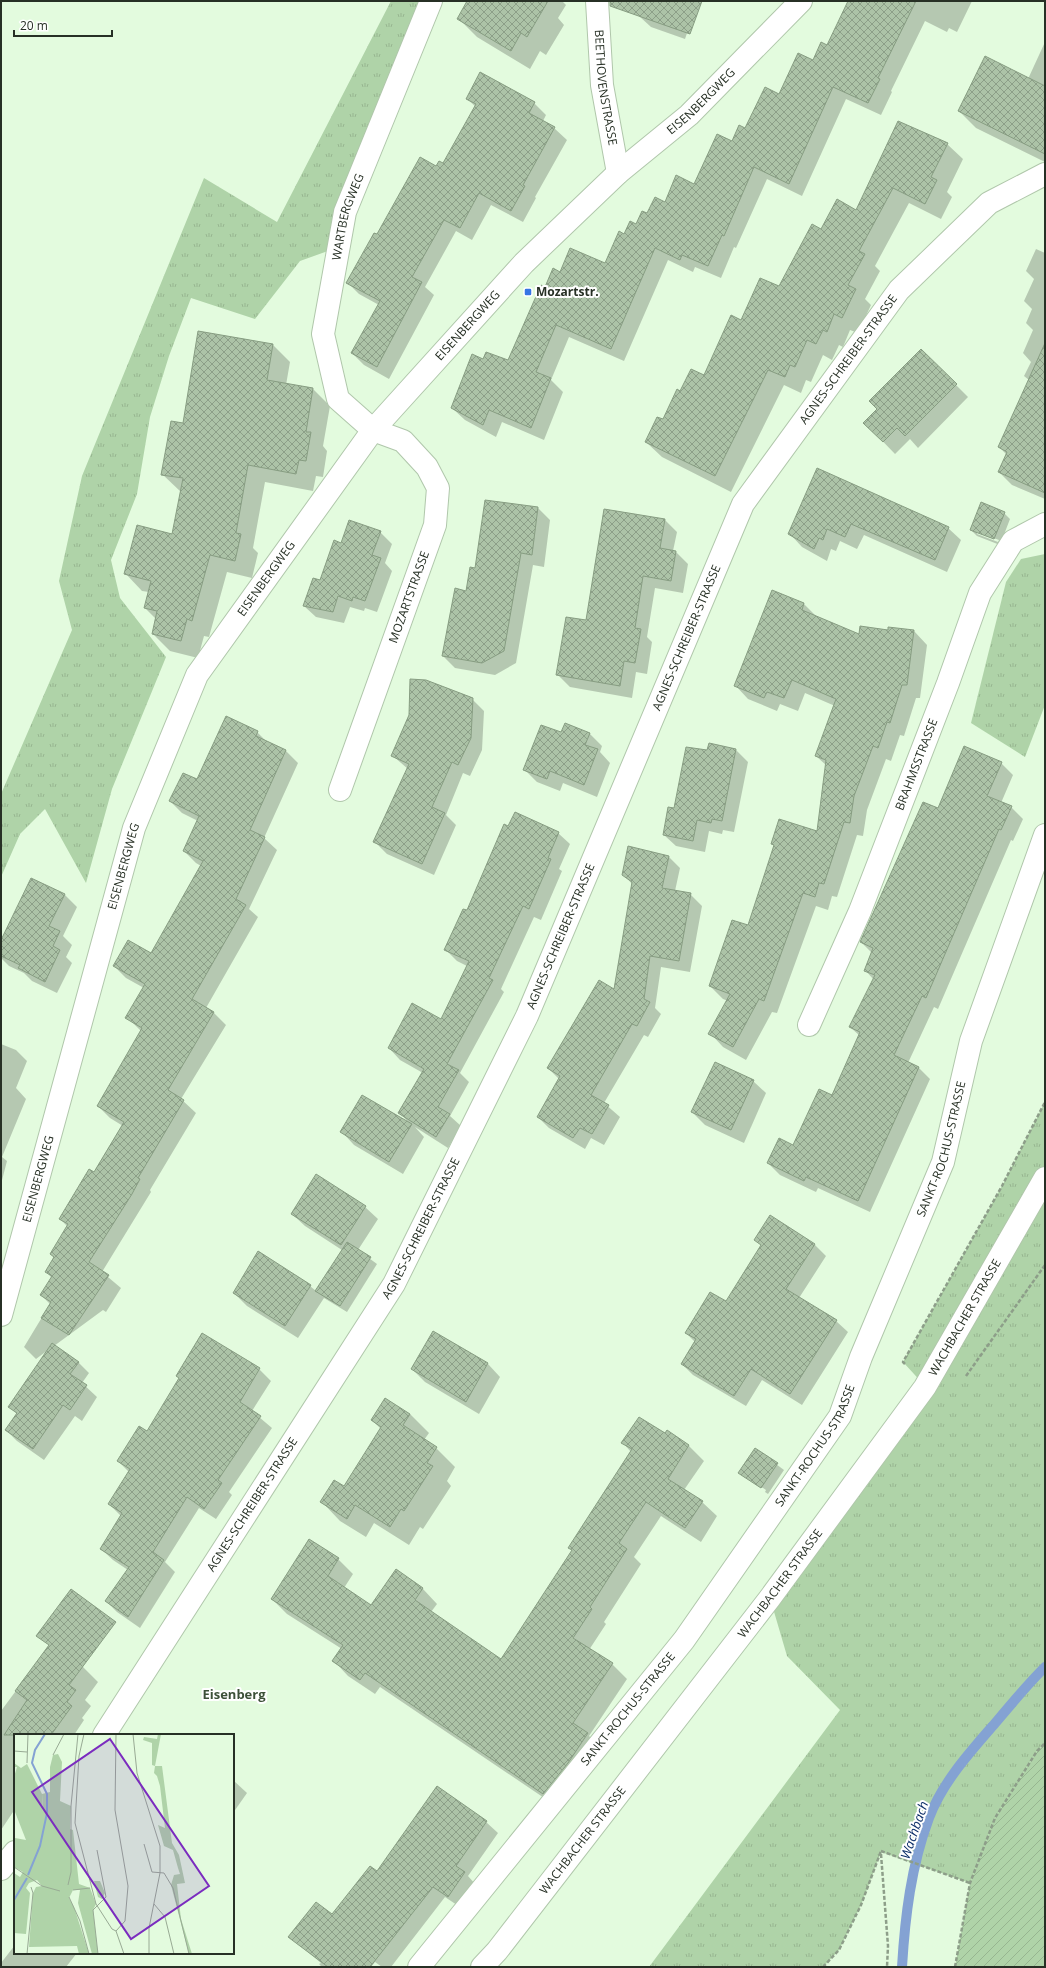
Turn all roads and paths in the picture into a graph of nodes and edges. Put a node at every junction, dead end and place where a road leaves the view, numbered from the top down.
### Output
1 (432, 1) edge
2 (597, 1) edge
3 (801, 1) edge
4 (618, 173) junction
5 (1045, 174) edge
6 (373, 430) junction
7 (1045, 524) edge
8 (340, 790) dead end
9 (1045, 835) edge
10 (809, 1025) dead end
11 (1045, 1102) edge
12 (1045, 1178) edge
13 (1, 1315) edge
14 (925, 1387) junction
15 (105, 1734) edge
16 (1045, 1743) edge
17 (881, 1851) junction
18 (14, 1853) edge
19 (1, 1869) edge
20 (970, 1883) junction
21 (420, 1967) edge
22 (482, 1967) edge
23 (823, 1967) edge
24 (887, 1967) edge
25 (955, 1967) edge

1 - 6 street, WARTBERGWEG
2 - 4 street, BEETHOVENSTRASSE
3 - 4 street, EISENBERGWEG
4 - 6 street, EISENBERGWEG
5 - 15 street, AGNES-SCHREIBER-STRASSE
6 - 8 street, MOZARTSTRASSE
6 - 13 street, EISENBERGWEG
7 - 10 street, BRAHMSSTRASSE
9 - 21 street, SANKT-ROCHUS-STRASSE
11 - 14 path
12 - 14 street, WACHBACHER STRASSE
14 - 22 street, WACHBACHER STRASSE
16 - 20 path
17 - 20 path
17 - 23 path
17 - 24 path
18 - 19 street
20 - 25 path

